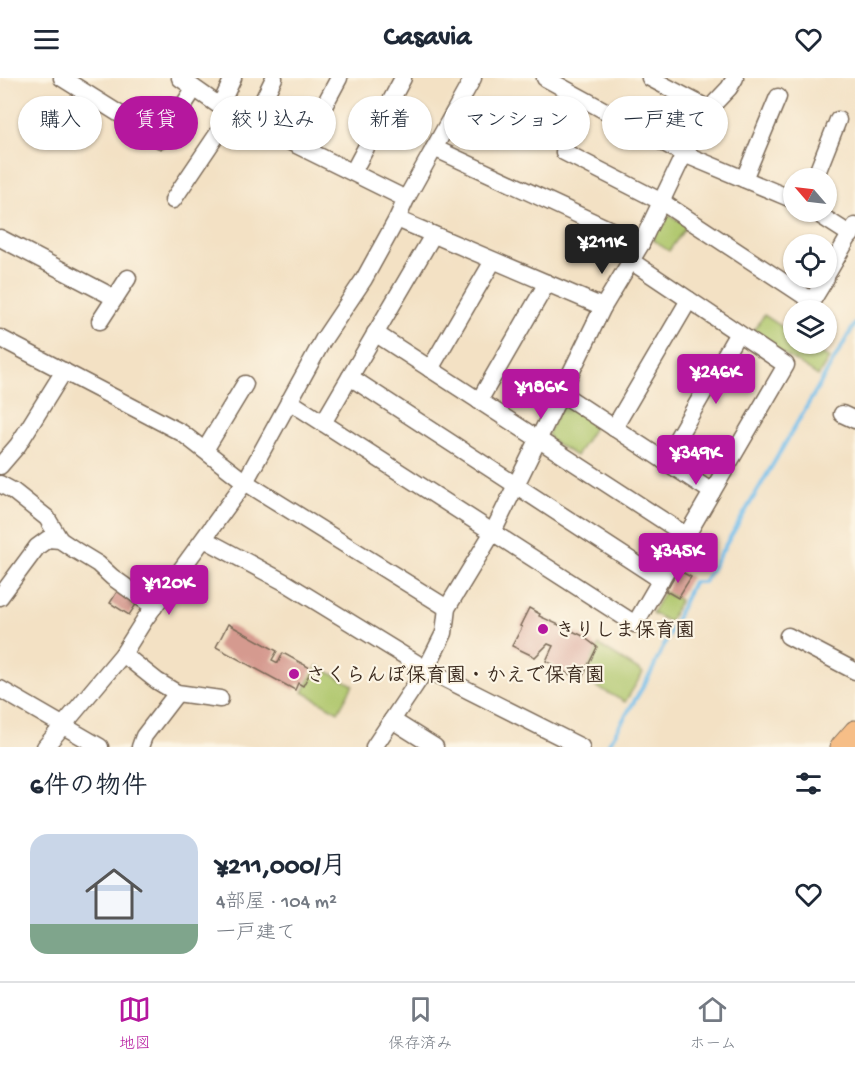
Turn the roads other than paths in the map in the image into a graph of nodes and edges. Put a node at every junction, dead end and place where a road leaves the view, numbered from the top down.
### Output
1 (62, 78) edge
2 (180, 78) edge
3 (233, 78) edge
4 (274, 78) edge
5 (339, 78) edge
6 (403, 78) edge
7 (473, 78) edge
8 (545, 78) edge
9 (650, 78) edge
10 (735, 78) edge
11 (194, 88) junction
12 (228, 96) edge
13 (265, 96) edge
14 (329, 96) edge
15 (684, 96) edge
16 (721, 96) edge
17 (778, 97) dead end
18 (210, 99) edge
19 (838, 120) dead end
20 (210, 136) edge
21 (434, 148) junction
22 (308, 150) edge
23 (686, 150) edge
24 (564, 152) dead end
25 (684, 154) junction
26 (819, 168) edge
27 (353, 172) junction
28 (744, 179) junction
29 (783, 195) edge
30 (406, 199) junction
31 (173, 200) dead end
32 (662, 202) junction
33 (397, 219) junction
34 (836, 222) edge
35 (853, 230) edge
36 (433, 235) junction
37 (0, 238) edge
38 (641, 244) junction
39 (837, 258) edge
40 (493, 261) junction
41 (631, 261) junction
42 (128, 278) dead end
43 (783, 282) edge
44 (547, 283) junction
45 (792, 288) edge
46 (820, 288) edge
47 (115, 298) junction
48 (689, 300) junction
49 (603, 307) junction
50 (100, 321) dead end
51 (375, 333) junction
52 (738, 333) junction
53 (0, 338) edge
54 (430, 369) junction
55 (64, 371) junction
56 (350, 377) junction
57 (245, 384) dead end
58 (561, 393) junction
59 (290, 401) junction
60 (479, 401) junction
61 (323, 423) junction
62 (614, 428) junction
63 (538, 439) junction
64 (205, 450) junction
65 (664, 461) junction
66 (0, 466) edge
67 (245, 482) junction
68 (0, 484) edge
69 (515, 485) junction
70 (712, 492) junction
71 (493, 532) junction
72 (687, 536) junction
73 (204, 538) junction
74 (60, 540) junction
75 (661, 580) junction
76 (0, 597) edge
77 (154, 608) junction
78 (447, 608) junction
79 (788, 636) dead end
80 (123, 654) junction
81 (426, 669) junction
82 (855, 671) edge
83 (0, 689) edge
84 (177, 693) junction
85 (220, 699) dead end
86 (392, 720) junction
87 (63, 726) junction
88 (855, 731) edge
89 (563, 743) edge
90 (45, 747) edge
91 (100, 747) edge
92 (140, 747) edge
93 (374, 747) edge
94 (435, 747) edge
95 (581, 747) edge
96 (841, 747) edge

1 - 11 street
2 - 11 street
3 - 12 street
4 - 13 street
5 - 14 street
6 - 27 street
7 - 21 street
8 - 25 street
9 - 15 street
10 - 16 street
11 - 18 street
17 - 28 street
19 - 26 street
20 - 31 street
21 - 30 street
21 - 38 street
22 - 27 street
23 - 25 street
24 - 32 street
25 - 28 street
25 - 32 street
27 - 30 street
28 - 29 street
30 - 33 street
32 - 38 street
32 - 43 street
33 - 36 street
33 - 59 street
34 - 35 street
35 - 39 street
36 - 40 street
36 - 51 street
37 - 47 street
38 - 41 street
40 - 44 street
40 - 54 street
41 - 48 street
41 - 49 street
42 - 47 street
44 - 49 street
44 - 60 street
45 - 46 street
47 - 50 street
48 - 52 street
48 - 62 street
49 - 58 street
51 - 54 street
51 - 56 street
52 - 65 street
52 - 70 street
53 - 55 street
54 - 60 street
55 - 64 street
55 - 66 street
56 - 61 street
56 - 69 street
57 - 64 street
58 - 62 street
58 - 63 street
59 - 61 street
59 - 67 street
60 - 63 street
61 - 71 street
62 - 65 street
63 - 69 street
63 - 72 street
64 - 67 street
65 - 70 street
67 - 73 street
67 - 78 street
68 - 74 street
69 - 71 street
69 - 75 street
70 - 72 street
71 - 75 street
71 - 78 street
72 - 75 street
73 - 77 street
73 - 81 street
74 - 76 street
74 - 77 street
77 - 80 street
78 - 81 street
79 - 82 street
80 - 84 street
80 - 87 street
81 - 86 street
81 - 89 street
83 - 87 street
84 - 85 street
84 - 92 street
86 - 93 street
86 - 94 street
87 - 90 street
87 - 91 street
88 - 96 main road
89 - 95 street

